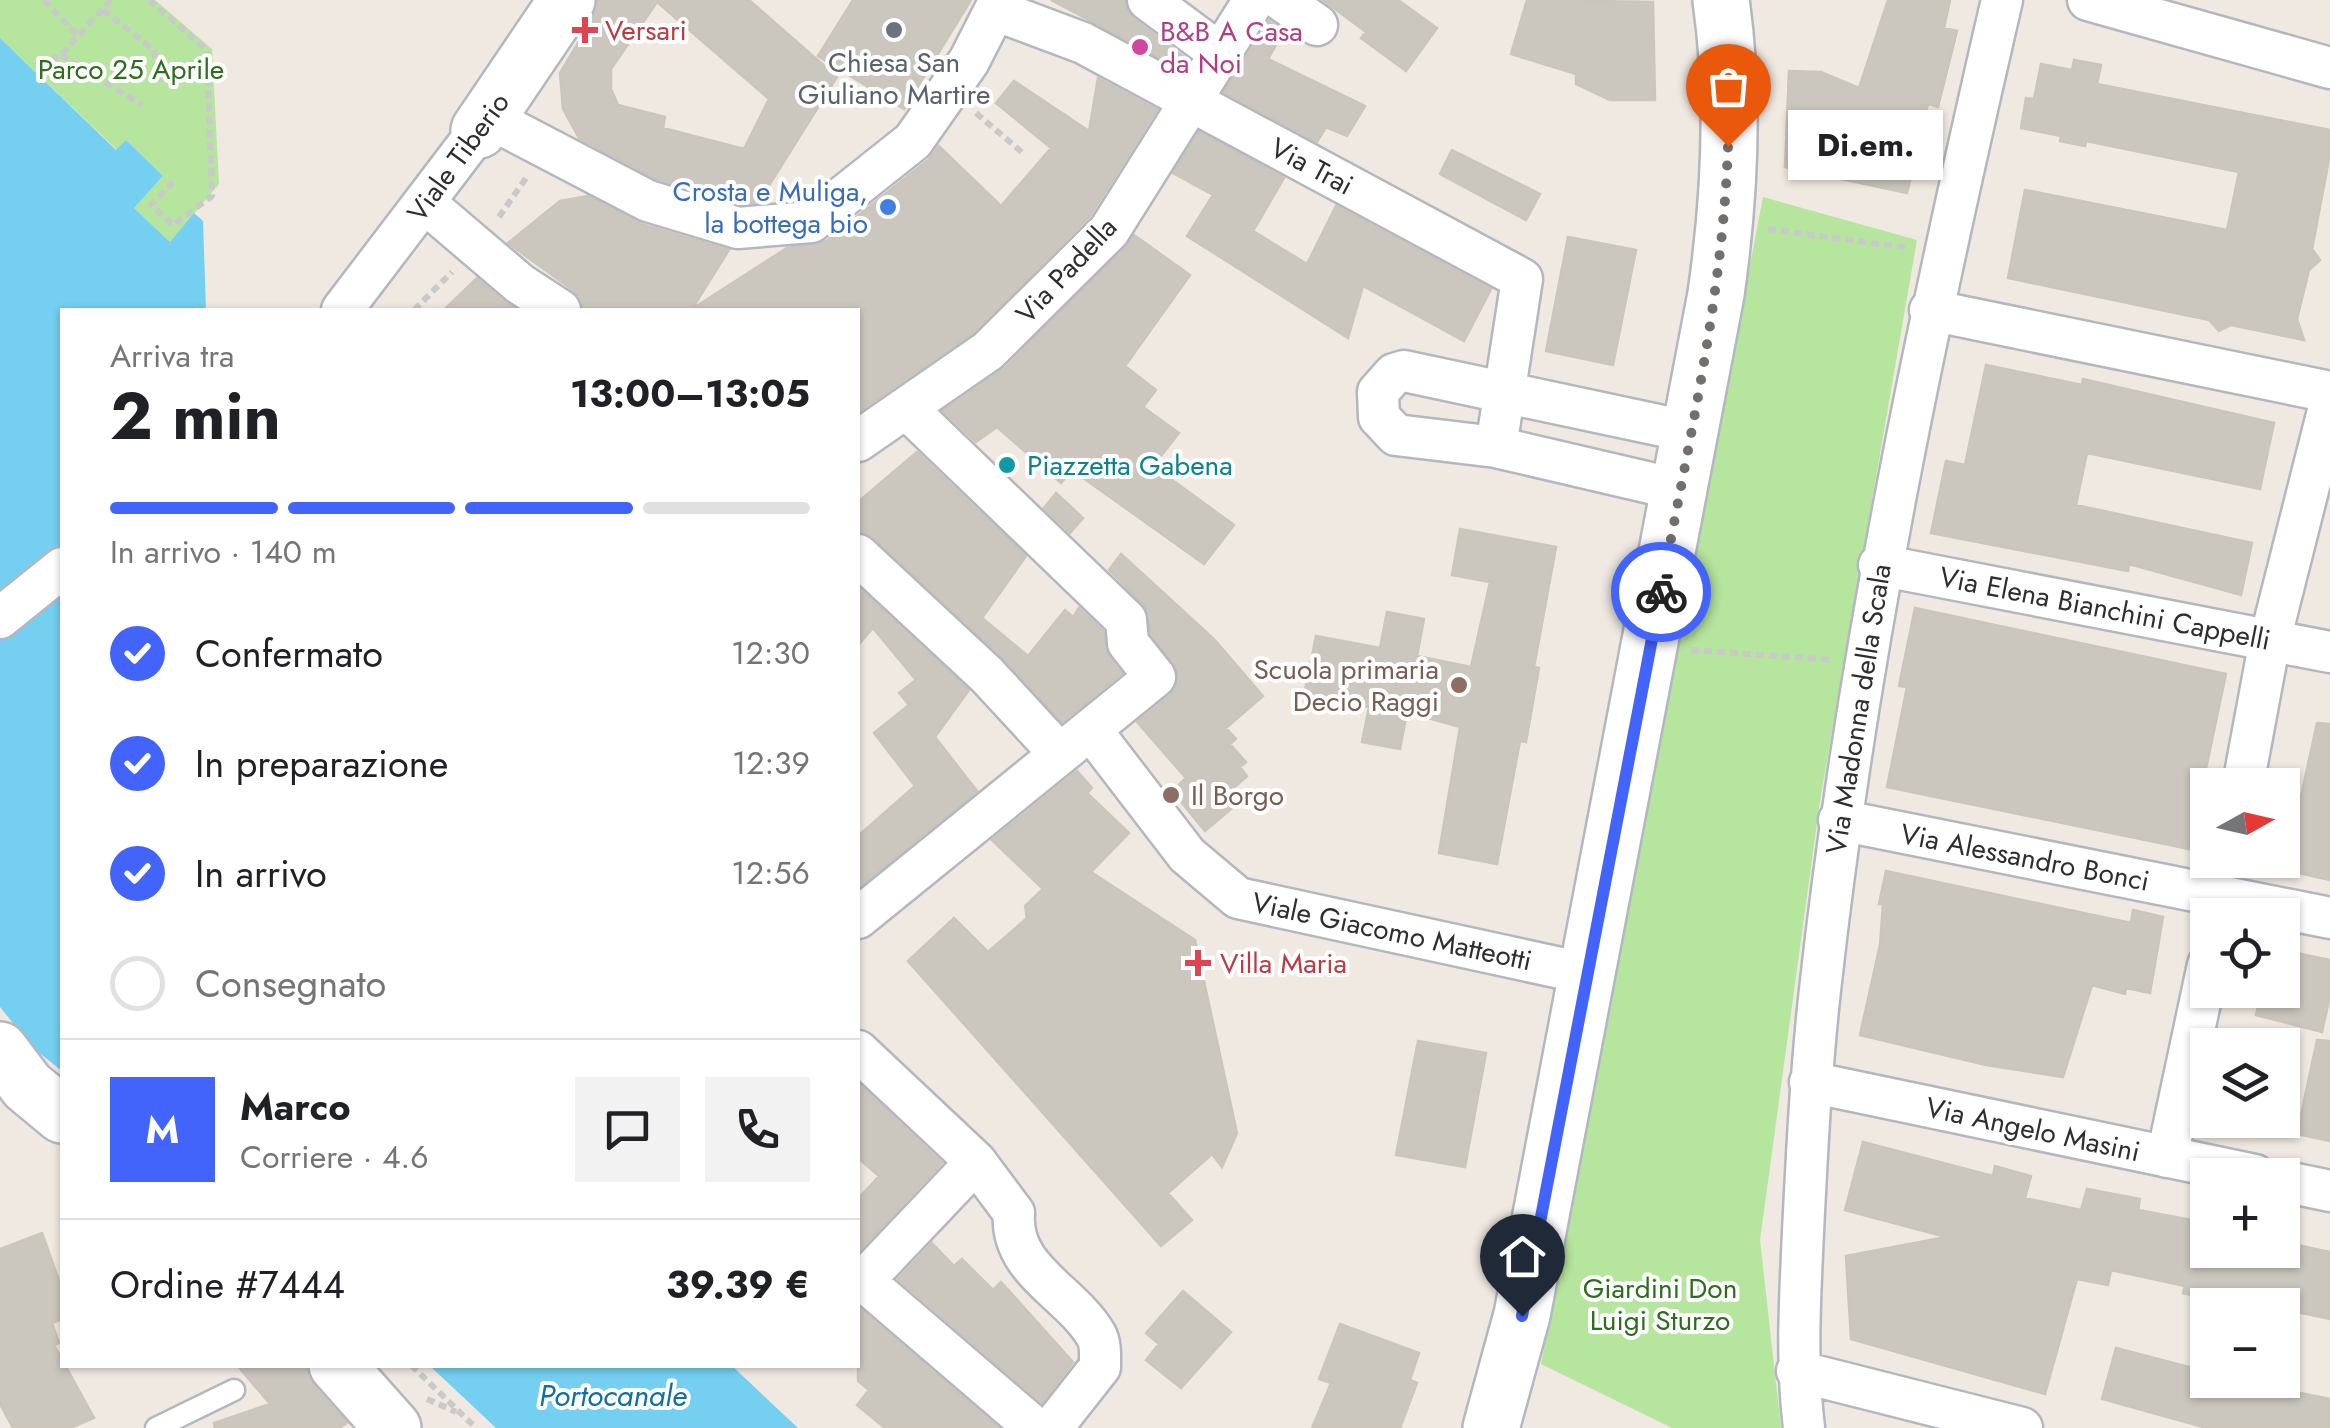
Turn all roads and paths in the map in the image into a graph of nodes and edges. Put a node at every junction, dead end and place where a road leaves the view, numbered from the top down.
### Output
1 (44, 0) edge
2 (111, 0) edge
3 (149, 0) edge
4 (567, 0) edge
5 (1148, 0) edge
6 (1254, 0) edge
7 (1281, 0) edge
8 (1722, 0) edge
9 (2002, 0) edge
10 (2088, 0) edge
11 (998, 5) edge
12 (103, 10) junction
13 (1317, 25) dead end
14 (79, 37) junction
15 (1218, 52) junction
16 (61, 55) junction
17 (38, 66) dead end
18 (2330, 68) edge
19 (159, 82) dead end
20 (949, 90) junction
21 (1189, 100) junction
22 (142, 105) dead end
23 (484, 124) junction
24 (1024, 154) dead end
25 (176, 179) dead end
26 (425, 204) junction
27 (1764, 228) dead end
28 (1920, 249) dead end
29 (344, 308) edge
30 (557, 308) edge
31 (1930, 310) junction
32 (2330, 392) edge
33 (1506, 393) junction
34 (2330, 404) edge
35 (907, 409) junction
36 (1691, 432) junction
37 (860, 440) edge
38 (1496, 447) junction
39 (1680, 490) junction
40 (860, 557) edge
41 (1879, 565) junction
42 (60, 570) edge
43 (0, 618) edge
44 (2270, 640) junction
45 (1651, 646) junction
46 (2330, 652) edge
47 (1864, 662) junction
48 (1075, 742) junction
49 (2246, 768) edge
50 (1839, 820) junction
51 (2223, 890) edge
52 (865, 899) edge
53 (2330, 918) edge
54 (1588, 974) junction
55 (2199, 1008) edge
56 (0, 1050) edge
57 (860, 1053) edge
58 (1810, 1082) junction
59 (60, 1113) edge
60 (2167, 1157) junction
61 (976, 1162) junction
62 (2190, 1162) edge
63 (2300, 1184) edge
64 (2330, 1190) edge
65 (860, 1279) edge
66 (341, 1368) edge
67 (414, 1368) edge
68 (1797, 1371) junction
69 (234, 1390) dead end
70 (156, 1428) edge
71 (393, 1428) edge
72 (476, 1428) edge
73 (1035, 1428) edge
74 (1052, 1428) edge
75 (1490, 1428) edge
76 (1804, 1428) edge
77 (2022, 1428) edge

1 - 14 path
2 - 12 path
3 - 25 path
4 - 23 main road, Viale Tiberio
5 - 15 street
6 - 15 street, Via Padella
7 - 13 street
8 - 36 main road
9 - 31 street, Via Madonna della Scala
10 - 18 street
11 - 20 street
11 - 21 street, Via Trai
12 - 14 path
12 - 19 path
14 - 16 path
15 - 21 street, Via Padella
16 - 17 path
16 - 22 path
20 - 23 street
20 - 24 path
21 - 33 street, Via Trai
21 - 35 street, Via Padella
23 - 26 street, Viale Tiberio
26 - 29 street, Viale Tiberio
26 - 30 street
27 - 28 path
31 - 32 street
31 - 41 street, Via Madonna della Scala
33 - 36 street
33 - 38 street, Via Trai
33 - 38 street
34 - 44 street
35 - 37 street, Via Padella
35 - 48 street
36 - 39 main road
38 - 39 street
39 - 45 main road
40 - 48 street, Viale Giacomo Matteotti
41 - 44 street, Via Elena Bianchini Cappelli
41 - 47 street, Via Madonna della Scala
42 - 43 street
44 - 46 street, Via Elena Bianchini Cappelli
44 - 49 street
45 - 47 path
45 - 54 main road
47 - 50 street, Via Madonna della Scala
48 - 52 street
48 - 54 street, Viale Giacomo Matteotti
50 - 51 street, Via Alessandro Bonci
50 - 58 street, Via Madonna della Scala
51 - 53 street, Via Alessandro Bonci
54 - 75 main road
55 - 60 street
56 - 59 main road
57 - 61 street
58 - 60 street, Via Angelo Masini
58 - 68 street, Via Madonna della Scala
60 - 62 street, Via Angelo Masini
61 - 65 street
61 - 74 street
63 - 64 street
65 - 73 street
66 - 71 main road
67 - 72 path
68 - 76 street, Via Madonna della Scala
68 - 77 street
69 - 70 lane

